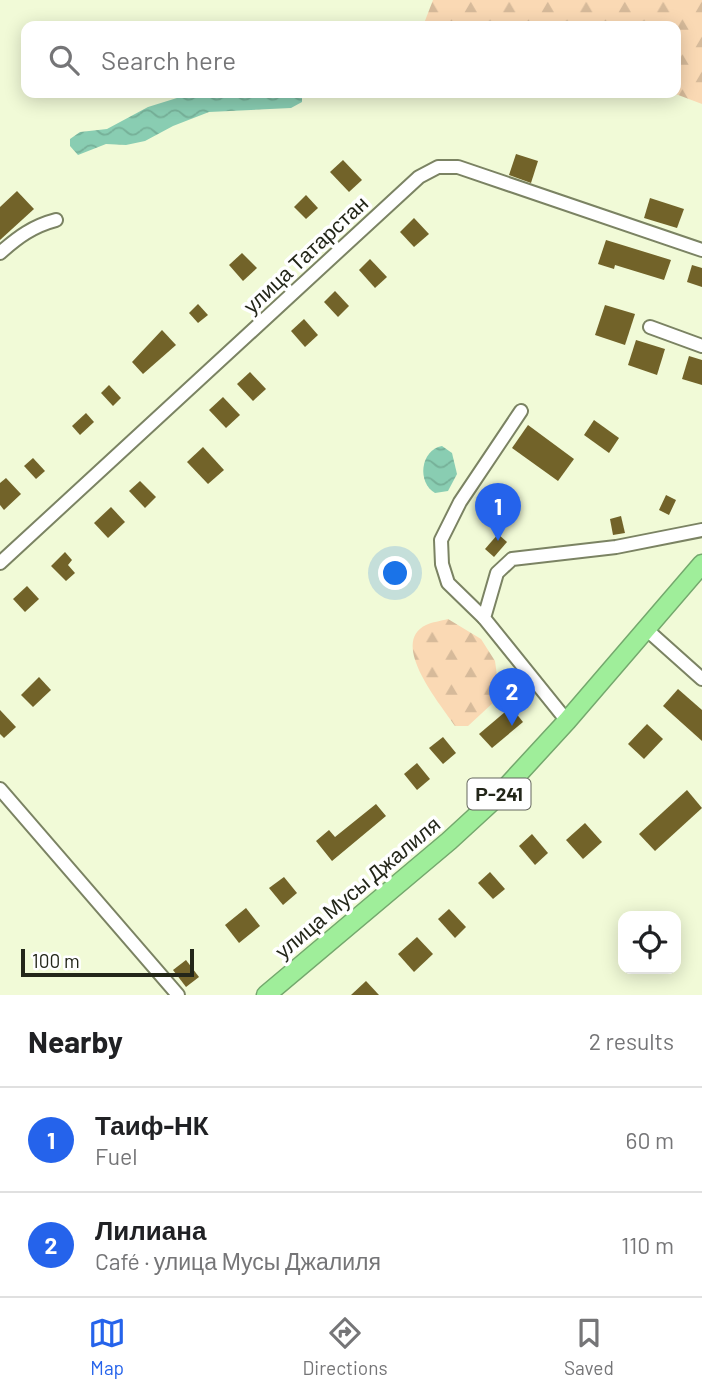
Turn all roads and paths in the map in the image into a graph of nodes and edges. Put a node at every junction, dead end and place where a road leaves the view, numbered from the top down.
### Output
1 (56, 220) dead end
2 (702, 250) edge
3 (0, 253) edge
4 (650, 327) dead end
5 (702, 346) edge
6 (520, 411) dead end
7 (702, 530) edge
8 (0, 563) edge
9 (702, 564) edge
10 (484, 618) junction
11 (646, 629) junction
12 (702, 679) edge
13 (567, 721) junction
14 (0, 789) edge
15 (178, 995) edge
16 (266, 995) edge

1 - 3 street
2 - 8 street, улица Татарстан
4 - 5 street
6 - 10 street
7 - 10 street
9 - 11 highway, улица Мусы Джалиля / Р-241
10 - 13 street
11 - 12 street
11 - 13 highway, улица Мусы Джалиля / Р-241
13 - 16 highway, улица Мусы Джалиля / Р-241
14 - 15 street

